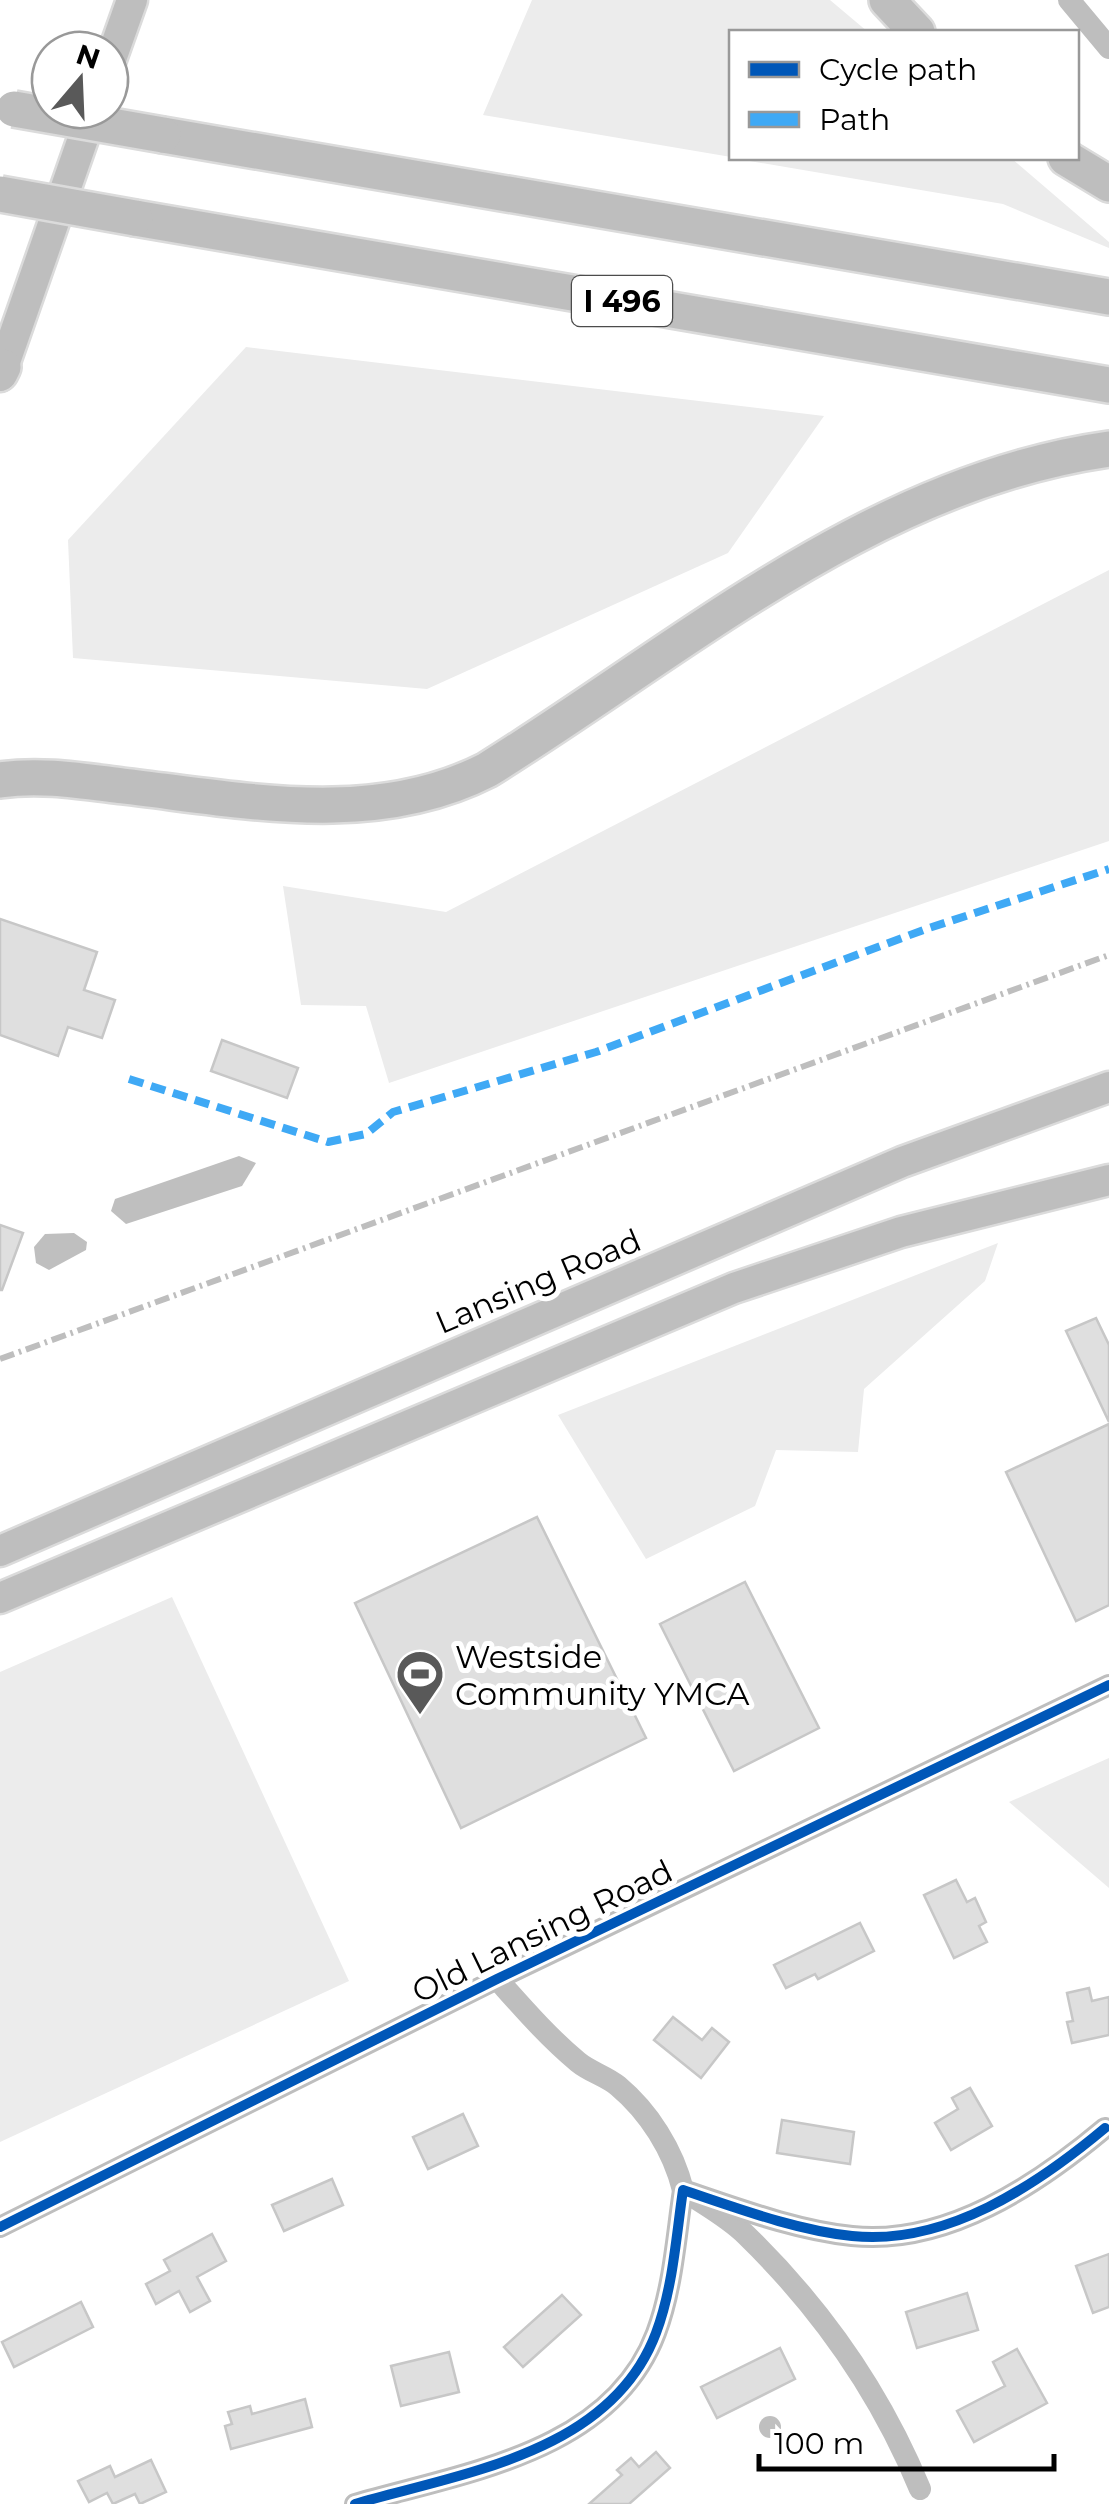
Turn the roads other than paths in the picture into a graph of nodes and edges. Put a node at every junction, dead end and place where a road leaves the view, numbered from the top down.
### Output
1 (132, 0) edge
2 (887, 0) edge
3 (1068, 0) edge
4 (121, 30) edge
5 (915, 30) edge
6 (1109, 48) edge
7 (7, 108) edge
8 (86, 130) edge
9 (1069, 160) edge
10 (1109, 184) edge
11 (0, 194) edge
12 (1109, 297) edge
13 (1, 372) edge
14 (1109, 385) edge
15 (1109, 449) edge
16 (0, 780) edge
17 (1109, 1088) edge
18 (1109, 1180) edge
19 (0, 1551) edge
20 (0, 1598) edge
21 (1109, 1685) edge
22 (497, 1979) junction
23 (1105, 2128) dead end
24 (683, 2190) junction
25 (0, 2227) edge
26 (920, 2489) dead end
27 (354, 2504) edge

1 - 4 main road
2 - 5 highway
3 - 6 street
7 - 12 highway, bridge
8 - 13 main road
9 - 10 highway
11 - 14 highway, I 496, bridge
15 - 16 highway
17 - 19 main road, Lansing Road
18 - 20 main road
21 - 22 street, Old Lansing Road
22 - 24 street
22 - 25 street, Old Lansing Road
23 - 24 street
24 - 26 street
24 - 27 street

